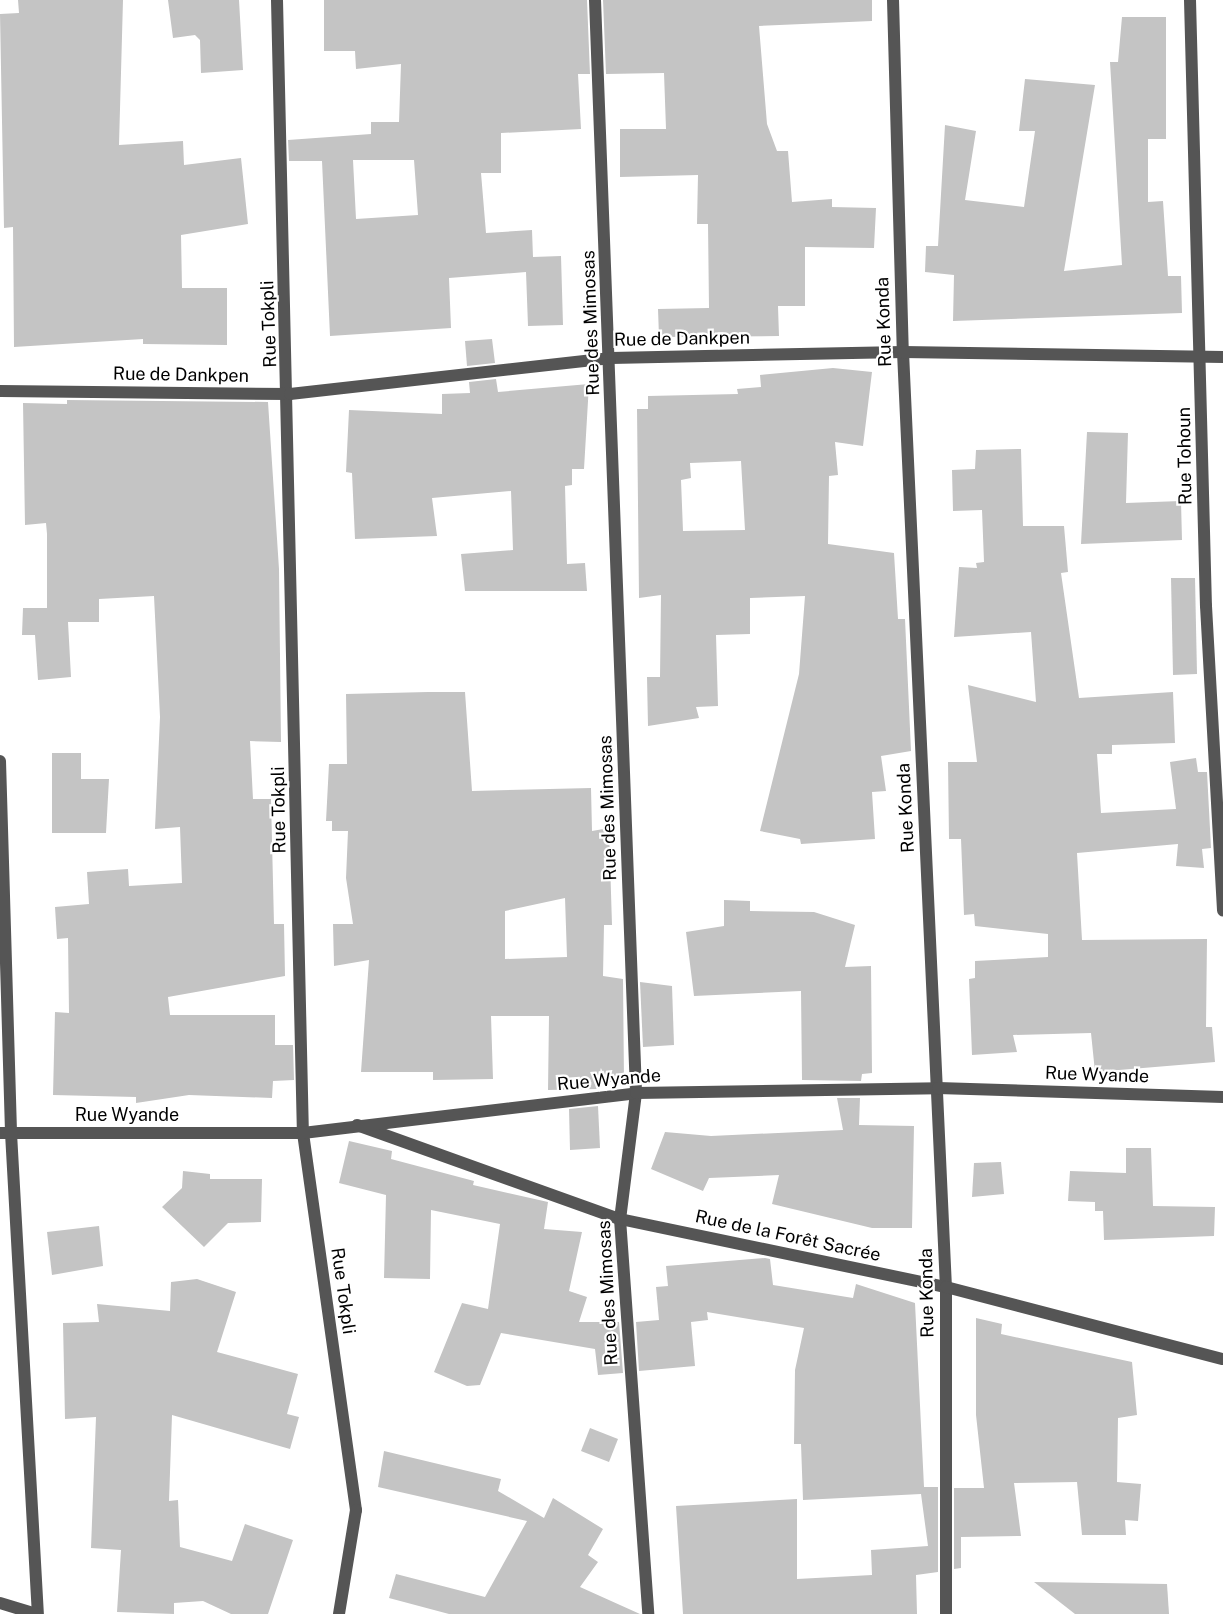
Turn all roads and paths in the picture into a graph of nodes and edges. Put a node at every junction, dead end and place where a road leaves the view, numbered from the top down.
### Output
1 (277, 0) edge
2 (595, 0) edge
3 (893, 0) edge
4 (1190, 0) edge
5 (903, 352) junction
6 (1202, 357) junction
7 (1223, 357) edge
8 (611, 358) junction
9 (0, 391) edge
10 (290, 394) junction
11 (0, 761) edge
12 (1223, 911) edge
13 (938, 1088) junction
14 (636, 1093) junction
15 (1223, 1097) edge
16 (354, 1124) junction
17 (6, 1133) edge
18 (303, 1133) junction
19 (620, 1219) junction
20 (946, 1287) junction
21 (1223, 1359) edge
22 (0, 1604) edge
23 (37, 1614) edge
24 (339, 1614) edge
25 (648, 1614) edge
26 (946, 1614) edge

1 - 10 street, Rue Tokpli
2 - 8 street, Rue des Mimosas
3 - 5 street, Rue Konda
4 - 6 street, Rue Tohoun
5 - 6 street, Rue de Dankpen
5 - 8 street, Rue de Dankpen
5 - 13 street, Rue Konda
6 - 7 street, Rue de Dankpen
6 - 12 street, Rue Tohoun
8 - 10 street, Rue de Dankpen
8 - 14 street, Rue des Mimosas
9 - 10 street, Rue de Dankpen
10 - 18 street, Rue Tokpli
11 - 17 street
13 - 14 street, Rue Wyande
13 - 15 street, Rue Wyande
13 - 20 street, Rue Konda
14 - 16 street, Rue Wyande
14 - 19 street, Rue des Mimosas
16 - 18 street, Rue Wyande
16 - 19 street, Rue de la Forêt Sacrée
17 - 18 street, Rue Wyande
17 - 23 street
18 - 24 street, Rue Tokpli
19 - 20 street, Rue de la Forêt Sacrée
19 - 25 street, Rue des Mimosas
20 - 21 street, Rue de la Forêt Sacrée
20 - 26 street, Rue Konda
22 - 23 street

